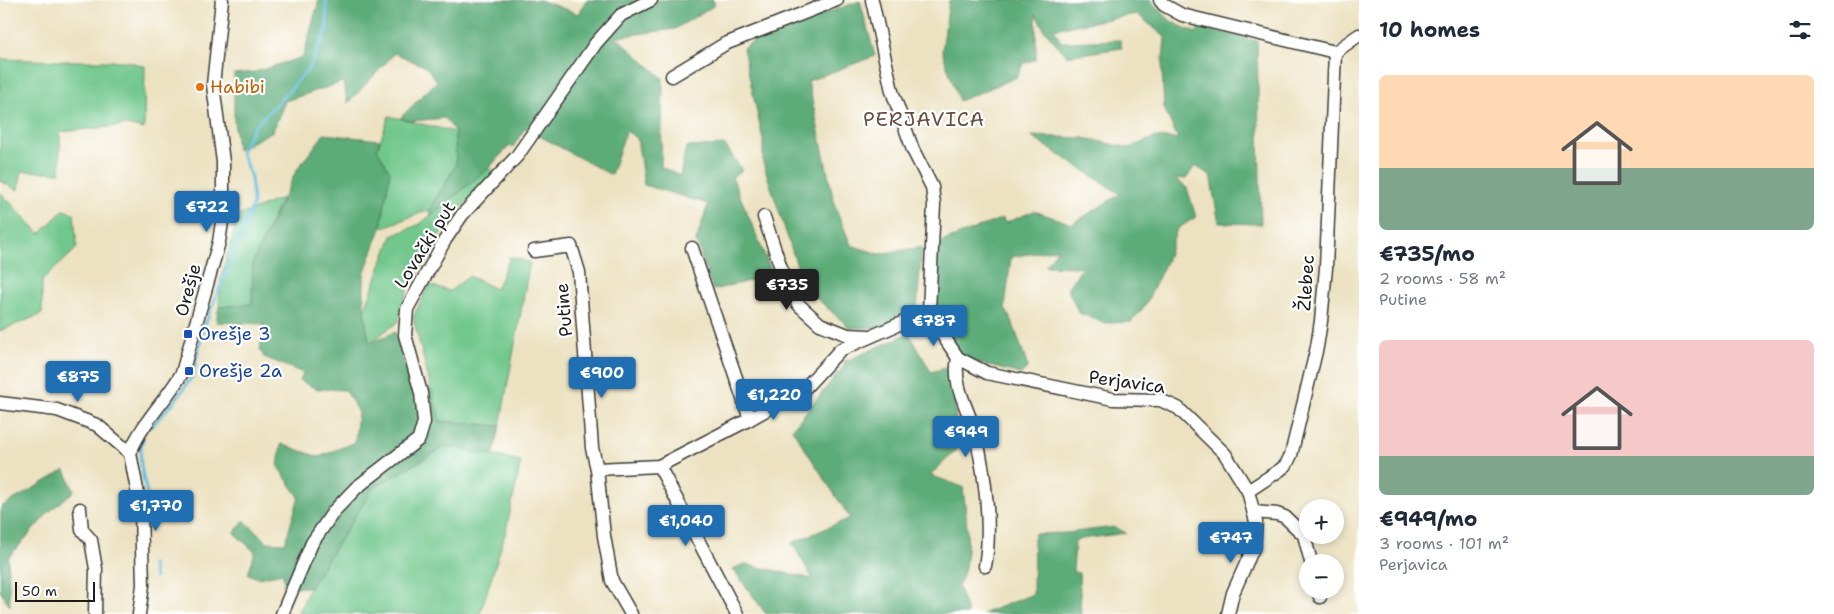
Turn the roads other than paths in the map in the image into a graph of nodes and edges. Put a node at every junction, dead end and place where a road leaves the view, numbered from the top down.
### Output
1 (222, 0) edge
2 (651, 0) edge
3 (837, 0) edge
4 (872, 0) edge
5 (1160, 0) edge
6 (1359, 35) edge
7 (1334, 52) junction
8 (672, 76) dead end
9 (764, 217) dead end
10 (692, 248) dead end
11 (534, 251) dead end
12 (929, 310) junction
13 (872, 336) junction
14 (958, 358) junction
15 (0, 403) edge
16 (750, 419) junction
17 (130, 452) junction
18 (659, 466) junction
19 (597, 468) junction
20 (1248, 491) junction
21 (80, 509) dead end
22 (1254, 512) junction
23 (1309, 554) edge
24 (985, 566) dead end
25 (95, 614) edge
26 (139, 614) edge
27 (282, 614) edge
28 (631, 614) edge
29 (737, 614) edge
30 (1228, 614) edge

1 - 17 street, Orešje
2 - 27 street, Lovački put
3 - 8 street
4 - 12 street
5 - 7 street
6 - 7 street
7 - 20 street, Žlebec
9 - 13 street
10 - 16 street
11 - 19 street, Putine
12 - 13 street
12 - 14 street, Perjavica
13 - 16 street
14 - 20 street, Perjavica
14 - 24 street
15 - 17 street
16 - 18 street
17 - 26 street
18 - 19 street
18 - 29 street
19 - 28 street, Putine
20 - 22 street, Perjavica
21 - 25 street
22 - 23 street
22 - 30 street, Perjavica

